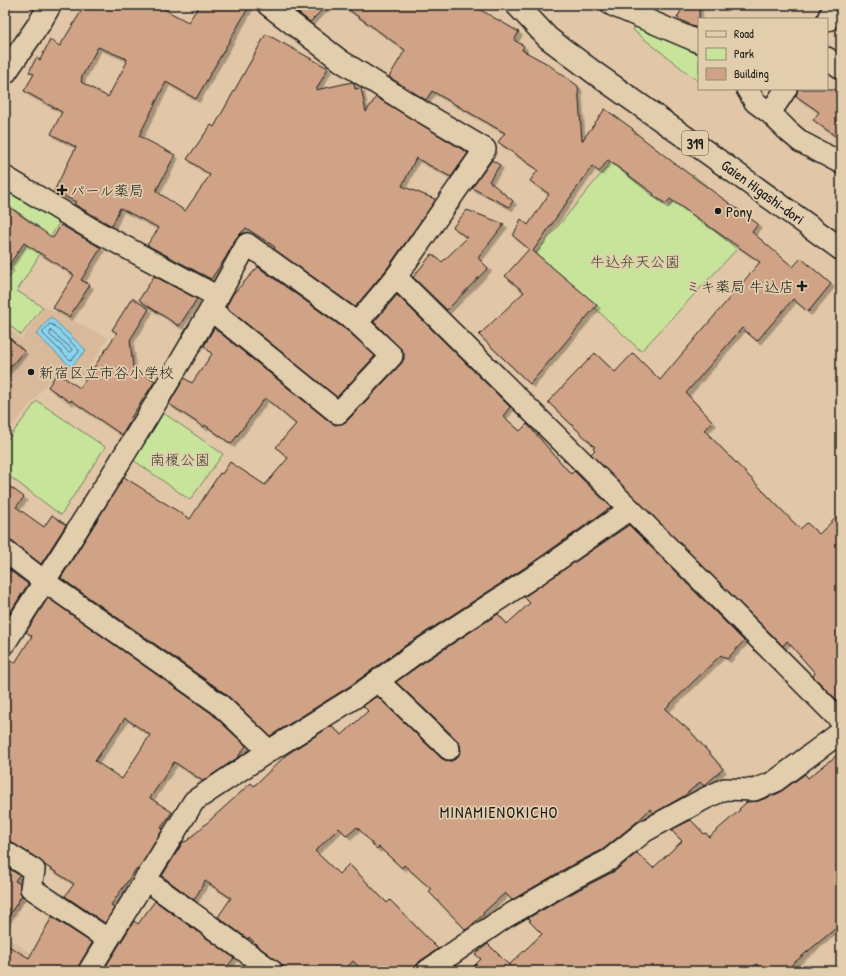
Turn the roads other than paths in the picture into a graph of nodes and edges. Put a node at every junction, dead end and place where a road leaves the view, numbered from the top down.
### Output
1 (50, 5) edge
2 (268, 5) edge
3 (517, 5) edge
4 (526, 5) edge
5 (612, 5) edge
6 (832, 5) edge
7 (828, 18) edge
8 (548, 38) junction
9 (698, 42) edge
10 (828, 59) edge
11 (841, 68) edge
12 (5, 73) edge
13 (748, 90) edge
14 (785, 90) edge
15 (770, 113) junction
16 (841, 163) edge
17 (5, 177) edge
18 (841, 249) edge
19 (396, 276) junction
20 (215, 303) junction
21 (356, 323) junction
22 (630, 509) junction
23 (5, 551) edge
24 (44, 581) junction
25 (5, 643) edge
26 (378, 681) junction
27 (841, 721) edge
28 (841, 732) edge
29 (449, 749) dead end
30 (270, 751) junction
31 (5, 852) edge
32 (145, 879) junction
33 (107, 939) junction
34 (89, 971) edge
35 (272, 971) edge
36 (427, 971) edge

1 - 12 main road
2 - 19 street
3 - 8 main road, Gaien Higashi-dori / 319
4 - 8 main road, Gaien Higashi-dori / 319
5 - 9 street
6 - 7 street
8 - 18 main road, Gaien Higashi-dori / 319
10 - 11 street
13 - 15 street
14 - 15 street
15 - 16 street
17 - 20 street
19 - 21 street
19 - 22 street
20 - 21 street
20 - 21 street
20 - 24 street
22 - 26 street
22 - 27 street
23 - 24 street
24 - 25 street
24 - 30 street
26 - 29 street
26 - 30 street
28 - 36 street
30 - 32 street
31 - 33 street
32 - 33 street
32 - 35 street
33 - 34 street

